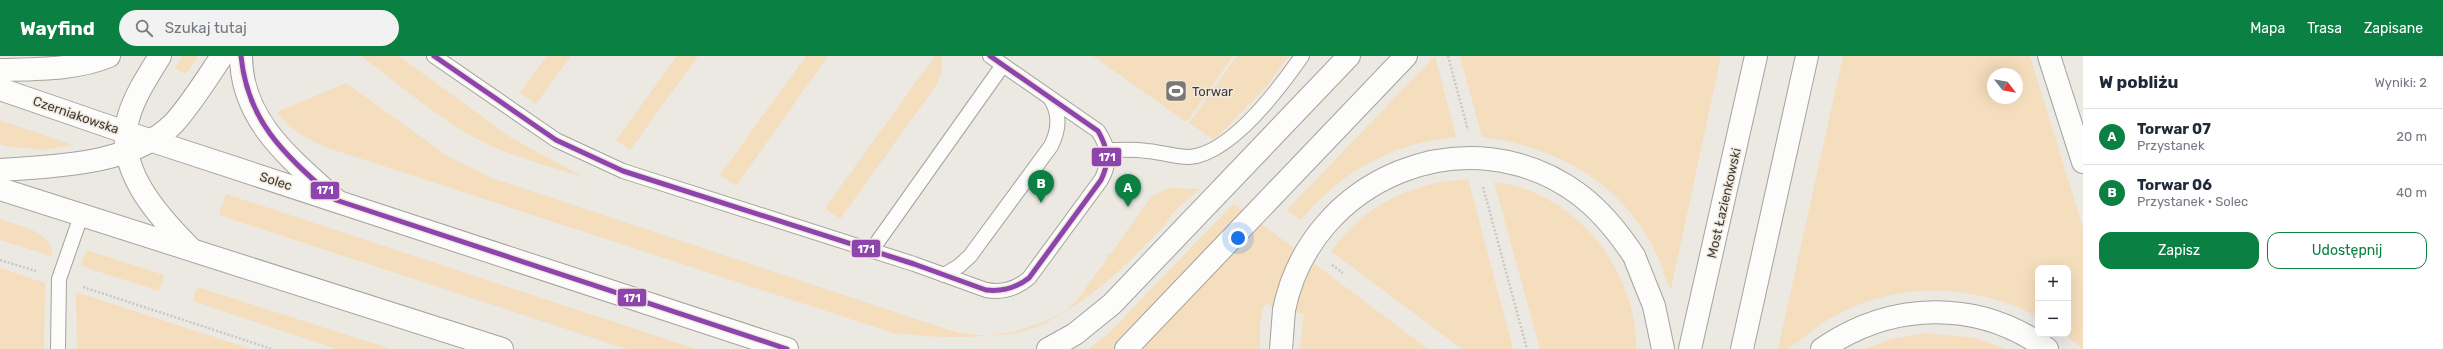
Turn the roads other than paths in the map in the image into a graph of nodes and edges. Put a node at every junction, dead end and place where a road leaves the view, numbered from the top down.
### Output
1 (109, 56) edge
2 (160, 56) edge
3 (222, 56) edge
4 (241, 56) edge
5 (434, 56) edge
6 (990, 56) edge
7 (1302, 56) edge
8 (1349, 56) edge
9 (1406, 56) edge
10 (1756, 56) edge
11 (1807, 56) edge
12 (2049, 56) edge
13 (1003, 65) junction
14 (0, 70) edge
15 (0, 89) edge
16 (1048, 96) junction
17 (152, 141) junction
18 (127, 142) junction
19 (1107, 150) junction
20 (2083, 162) edge
21 (0, 170) edge
22 (0, 189) edge
23 (336, 200) junction
24 (81, 216) junction
25 (190, 248) junction
26 (871, 251) junction
27 (944, 275) junction
28 (459, 335) junction
29 (58, 349) edge
30 (481, 349) edge
31 (502, 349) edge
32 (787, 349) edge
33 (1048, 349) edge
34 (1126, 349) edge
35 (1281, 349) edge
36 (1663, 349) edge
37 (1690, 349) edge
38 (1742, 349) edge
39 (1822, 349) edge
40 (2047, 349) edge

1 - 14 main road
2 - 18 main road
3 - 17 main road
4 - 23 main road
5 - 26 lane
6 - 13 lane
7 - 19 lane
8 - 33 main road
9 - 34 main road
10 - 37 main road, Most Łazienkowski
11 - 38 main road
12 - 20 main road
13 - 16 lane
13 - 26 lane
15 - 18 main road, Czerniakowska
16 - 19 lane
16 - 27 lane
17 - 18 main road, Czerniakowska
17 - 23 main road, Solec
18 - 21 main road
18 - 25 main road
19 - 27 lane
22 - 24 main road
23 - 32 main road, Solec
24 - 25 main road
24 - 29 lane
25 - 28 main road
26 - 27 lane
28 - 30 main road
28 - 31 main road
35 - 36 main road, bridge
39 - 40 main road

